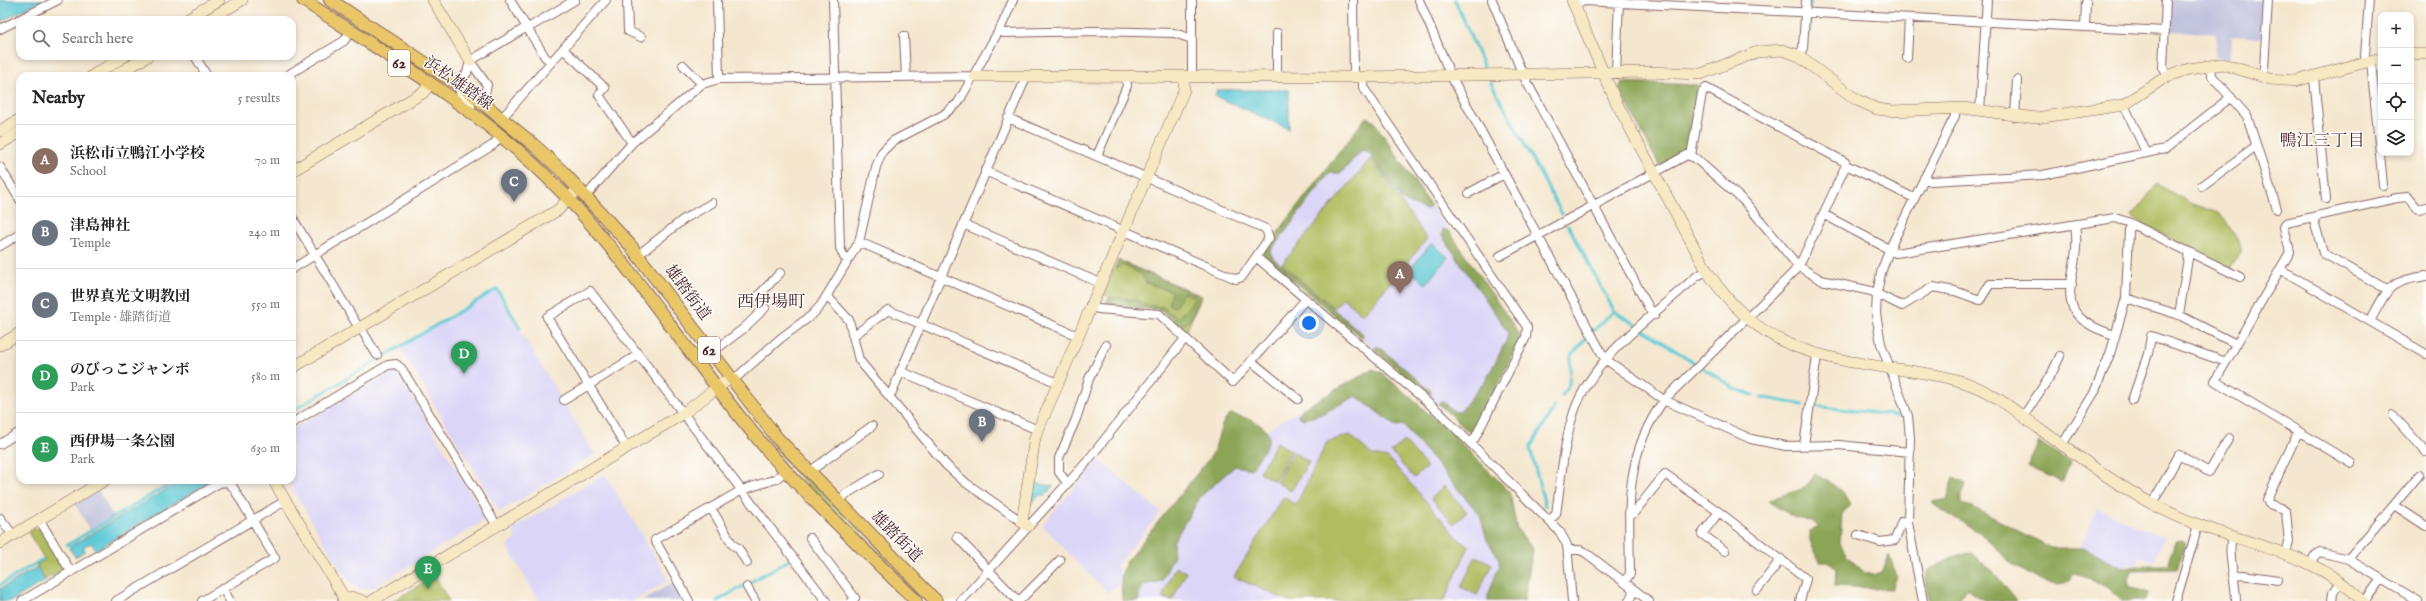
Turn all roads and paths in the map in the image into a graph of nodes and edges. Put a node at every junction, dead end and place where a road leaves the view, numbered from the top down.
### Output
1 (58, 0) edge
2 (219, 0) edge
3 (242, 0) edge
4 (303, 0) edge
5 (330, 0) edge
6 (433, 0) edge
7 (510, 0) edge
8 (575, 0) edge
9 (606, 0) edge
10 (627, 0) edge
11 (717, 0) edge
12 (833, 0) edge
13 (1013, 0) edge
14 (1192, 0) edge
15 (1353, 0) edge
16 (1420, 0) edge
17 (1492, 0) edge
18 (1806, 0) edge
19 (1987, 0) edge
20 (2166, 0) edge
21 (2268, 0) edge
22 (2368, 0) edge
23 (1618, 1) edge
24 (1573, 2) edge
25 (2086, 2) dead end
26 (1805, 12) junction
27 (26, 16) edge
28 (193, 16) edge
29 (215, 16) edge
30 (1909, 18) junction
31 (16, 21) edge
32 (1986, 22) junction
33 (2084, 27) junction
34 (527, 28) junction
35 (0, 29) edge
36 (351, 31) junction
37 (999, 31) junction
38 (2165, 31) junction
39 (1277, 33) dead end
40 (904, 36) dead end
41 (641, 37) dead end
42 (1192, 38) junction
43 (563, 49) junction
44 (2414, 54) edge
45 (2426, 54) edge
46 (1799, 56) junction
47 (1907, 58) dead end
48 (118, 60) edge
49 (141, 60) edge
50 (197, 60) edge
51 (2373, 60) edge
52 (470, 61) junction
53 (551, 62) junction
54 (682, 65) dead end
55 (2211, 65) junction
56 (99, 72) edge
57 (121, 72) edge
58 (205, 72) edge
59 (293, 72) edge
60 (1603, 74) junction
61 (1616, 74) junction
62 (1523, 75) junction
63 (906, 76) junction
64 (975, 76) junction
65 (1024, 76) junction
66 (1358, 76) junction
67 (1451, 76) junction
68 (2167, 76) junction
69 (1126, 77) junction
70 (1188, 77) junction
71 (1277, 77) junction
72 (2261, 77) junction
73 (835, 78) junction
74 (2314, 78) junction
75 (719, 79) junction
76 (2017, 80) dead end
77 (430, 83) junction
78 (458, 84) junction
79 (702, 84) junction
80 (2231, 97) junction
81 (481, 101) junction
82 (2124, 105) junction
83 (1955, 108) junction
84 (1980, 110) junction
85 (2015, 117) junction
86 (502, 118) junction
87 (1008, 118) junction
88 (16, 121) edge
89 (0, 131) edge
90 (497, 132) junction
91 (16, 134) edge
92 (632, 143) junction
93 (0, 144) edge
94 (2256, 146) junction
95 (2146, 152) junction
96 (1097, 156) junction
97 (1691, 156) junction
98 (1846, 165) junction
99 (0, 167) edge
100 (296, 169) edge
101 (985, 172) junction
102 (1654, 173) junction
103 (1504, 174) junction
104 (1146, 177) junction
105 (1924, 178) junction
106 (2383, 184) dead end
107 (2202, 186) dead end
108 (582, 192) junction
109 (16, 193) edge
110 (1469, 193) dead end
111 (568, 198) junction
112 (1914, 198) junction
113 (2326, 199) dead end
114 (712, 203) dead end
115 (1594, 206) junction
116 (2426, 207) edge
117 (2277, 209) dead end
118 (1823, 214) junction
119 (2313, 217) junction
120 (963, 224) junction
121 (2133, 224) junction
122 (296, 225) edge
123 (2075, 225) junction
124 (1123, 230) junction
125 (16, 236) edge
126 (1538, 236) junction
127 (859, 242) junction
128 (0, 246) edge
129 (1889, 250) junction
130 (2189, 252) junction
131 (638, 255) junction
132 (315, 256) junction
133 (1500, 256) dead end
134 (1256, 257) junction
135 (848, 260) junction
136 (1798, 266) junction
137 (296, 267) edge
138 (2280, 269) junction
139 (1707, 271) junction
140 (780, 273) dead end
141 (2426, 276) edge
142 (941, 277) junction
143 (2240, 277) dead end
144 (1100, 283) junction
145 (2072, 284) junction
146 (2388, 290) junction
147 (1877, 294) junction
148 (827, 296) junction
149 (2126, 298) junction
150 (1306, 299) junction
151 (1090, 306) junction
152 (1655, 314) junction
153 (2179, 315) junction
154 (1747, 319) junction
155 (2370, 321) junction
156 (920, 324) junction
157 (360, 328) junction
158 (852, 334) junction
159 (2115, 335) junction
160 (16, 336) edge
161 (1078, 336) junction
162 (1183, 341) dead end
163 (2236, 344) junction
164 (0, 345) edge
165 (1106, 345) dead end
166 (711, 352) junction
167 (638, 354) junction
168 (2426, 354) edge
169 (377, 355) dead end
170 (1816, 356) junction
171 (2060, 356) dead end
172 (1605, 359) junction
173 (1252, 361) junction
174 (2226, 362) junction
175 (296, 366) edge
176 (1891, 368) junction
177 (900, 371) junction
178 (730, 378) junction
179 (1058, 383) junction
180 (589, 385) junction
181 (718, 387) junction
182 (888, 395) junction
183 (1298, 399) dead end
184 (564, 400) dead end
185 (1664, 400) junction
186 (2132, 400) dead end
187 (684, 413) junction
188 (2393, 415) dead end
189 (2023, 417) junction
190 (296, 421) edge
191 (872, 426) dead end
192 (1038, 430) junction
193 (2298, 432) junction
194 (16, 434) edge
195 (2229, 438) dead end
196 (1471, 443) junction
197 (0, 444) edge
198 (2062, 444) junction
199 (1804, 445) junction
200 (627, 448) junction
201 (1910, 452) junction
202 (2426, 452) edge
203 (2351, 463) dead end
204 (786, 470) junction
205 (809, 472) junction
206 (879, 474) dead end
207 (2419, 475) dead end
208 (1067, 483) junction
209 (98, 484) edge
210 (220, 484) edge
211 (227, 484) edge
212 (275, 484) edge
213 (742, 490) junction
214 (285, 500) junction
215 (838, 502) junction
216 (2152, 504) junction
217 (2394, 505) junction
218 (711, 508) junction
219 (1719, 512) junction
220 (1629, 514) junction
221 (0, 518) edge
222 (40, 519) junction
223 (253, 520) junction
224 (1549, 521) junction
225 (1908, 522) junction
226 (1025, 524) junction
227 (2198, 525) junction
228 (497, 526) junction
229 (2426, 526) edge
230 (12, 535) junction
231 (1858, 535) dead end
232 (957, 537) dead end
233 (2232, 537) junction
234 (810, 538) dead end
235 (0, 543) edge
236 (1568, 550) junction
237 (1725, 552) dead end
238 (2286, 552) junction
239 (2348, 559) junction
240 (1060, 560) dead end
241 (1781, 560) junction
242 (747, 563) dead end
243 (2311, 563) junction
244 (989, 571) junction
245 (71, 572) junction
246 (2235, 576) junction
247 (2381, 579) junction
248 (2278, 580) dead end
249 (2341, 581) junction
250 (1624, 582) junction
251 (747, 587) dead end
252 (223, 589) junction
253 (1634, 590) junction
254 (1757, 590) dead end
255 (344, 600) edge
256 (22, 601) edge
257 (116, 601) edge
258 (202, 601) edge
259 (230, 601) edge
260 (363, 601) edge
261 (372, 601) edge
262 (689, 601) edge
263 (755, 601) edge
264 (826, 601) edge
265 (852, 601) edge
266 (916, 601) edge
267 (936, 601) edge
268 (961, 601) edge
269 (1019, 601) edge
270 (1572, 601) edge
271 (1629, 601) edge
272 (1648, 601) edge
273 (1800, 601) edge
274 (1923, 601) edge
275 (2176, 601) edge
276 (2236, 601) edge
277 (2332, 601) edge
278 (2364, 601) edge
279 (2418, 601) edge

1 - 27 street
2 - 28 street
3 - 29 street
4 - 36 main road, 浜松雄踏線 / 62
5 - 78 main road, 浜松雄踏線 / 62
6 - 52 street
7 - 34 street
8 - 34 street
9 - 43 street
10 - 41 street
11 - 75 street
12 - 73 street
13 - 37 street
14 - 42 street
15 - 66 street
16 - 67 street
17 - 62 street
18 - 26 street
19 - 32 street
20 - 38 street
21 - 72 street
22 - 51 street
23 - 24 street
23 - 26 street
23 - 61 street
24 - 60 street
25 - 33 street
26 - 30 street
26 - 46 street
30 - 32 street
30 - 47 street
31 - 35 street
32 - 33 street
32 - 84 street
33 - 38 street
34 - 52 street
34 - 53 street
36 - 59 street
36 - 77 main road, 浜松雄踏線 / 62
37 - 42 street
37 - 64 street
38 - 68 street
39 - 71 street
40 - 63 street
42 - 70 street
43 - 53 street
43 - 92 street
44 - 45 street
46 - 61 street
46 - 83 street
48 - 56 street
49 - 57 street
50 - 58 street
51 - 74 street
51 - 106 street
52 - 78 street
52 - 81 street
53 - 86 street
54 - 79 street
55 - 68 street
55 - 72 street
55 - 80 street
60 - 61 street
60 - 62 street
60 - 102 street
62 - 67 street
62 - 115 street
63 - 64 street
63 - 73 street
64 - 65 street
64 - 127 street
65 - 69 street
65 - 87 street
66 - 67 street
66 - 71 street
66 - 196 street
67 - 103 street
68 - 82 street
69 - 70 street
69 - 96 street
70 - 71 street
70 - 104 street
72 - 74 street
73 - 75 street
73 - 135 street
74 - 113 street
75 - 79 street
76 - 85 street
77 - 90 main road, 浜松雄踏線 / 62
77 - 100 street
78 - 81 main road, 浜松雄踏線 / 62
78 - 90 street
79 - 92 street
80 - 94 street
80 - 95 street
81 - 86 main road, 雄踏街道 / 62
82 - 85 street
82 - 95 street
83 - 84 street
83 - 105 street
84 - 85 street
86 - 108 main road, 雄踏街道 / 62
87 - 96 street
87 - 101 street
88 - 89 street
90 - 111 main road, 雄踏街道 / 62
90 - 132 street
91 - 93 street
92 - 108 street
94 - 107 street
94 - 117 street
95 - 105 street
96 - 104 street
97 - 98 street
97 - 102 street
97 - 136 street
98 - 112 street
98 - 118 street
99 - 109 street
101 - 120 street
101 - 124 street
102 - 115 street
102 - 139 street
103 - 110 street
103 - 126 street
104 - 124 street
104 - 134 street
105 - 112 street
108 - 111 street
108 - 131 main road, 雄踏街道 / 62
111 - 157 street
111 - 181 main road, 雄踏街道 / 62
112 - 129 street
114 - 131 street
115 - 126 street
115 - 152 street
116 - 119 street
118 - 129 street
118 - 136 street
119 - 138 street
119 - 146 street
120 - 142 street
120 - 144 street
121 - 123 street
121 - 130 street
121 - 149 street
122 - 132 street
123 - 129 street
123 - 145 street
124 - 134 street
124 - 144 street
125 - 128 street
126 - 133 street
126 - 172 street
127 - 135 street
127 - 142 street
129 - 147 street
130 - 143 street
130 - 153 street
131 - 166 main road, 雄踏街道 / 62
132 - 137 street
132 - 157 street
134 - 150 street
135 - 148 street
136 - 147 street
136 - 154 street
138 - 155 street
138 - 163 street
139 - 152 street
139 - 154 street
140 - 166 street
141 - 146 street
142 - 156 street
142 - 161 street
144 - 151 street
145 - 147 street
145 - 159 street
146 - 155 street
147 - 176 street
148 - 158 street
148 - 178 street
149 - 153 street
149 - 159 street
150 - 173 street
150 - 196 street
151 - 161 street
151 - 173 street
152 - 172 street
153 - 163 street
154 - 170 street
154 - 185 street
155 - 168 street
156 - 158 street
156 - 177 street
156 - 179 street
157 - 169 street
157 - 175 street
158 - 182 street
159 - 198 street
160 - 164 street
161 - 179 street
162 - 208 street
163 - 174 street
165 - 208 street
166 - 178 main road, 雄踏街道 / 62
167 - 180 street
167 - 180 street
167 - 187 street
170 - 176 street
170 - 199 street
171 - 189 street
172 - 185 street
172 - 224 street
173 - 183 street
174 - 186 street
174 - 193 street
176 - 189 street
176 - 201 street
177 - 182 street
177 - 192 street
178 - 181 street
178 - 205 main road, 雄踏街道 / 62
179 - 192 street
180 - 184 street
180 - 200 street
181 - 187 street
181 - 204 main road, 雄踏街道 / 62
182 - 226 street
185 - 199 street
185 - 220 street
187 - 200 street
187 - 213 street
188 - 202 street
189 - 198 street
190 - 228 street
191 - 205 street
192 - 226 street
193 - 203 street
193 - 238 street
194 - 197 street
195 - 216 street
196 - 224 street
198 - 216 street
199 - 201 street
200 - 228 street
201 - 225 street
204 - 213 street
204 - 266 main road, 雄踏街道 / 62
205 - 215 main road, 雄踏街道 / 62
206 - 215 street
207 - 217 street
208 - 226 street
209 - 222 street
210 - 245 street
211 - 223 street
212 - 214 street
213 - 218 street
213 - 264 street
214 - 223 street
214 - 255 street
215 - 267 main road, 雄踏街道 / 62
216 - 227 street
217 - 229 street
217 - 239 street
218 - 242 street
218 - 262 street
219 - 220 street
219 - 237 street
219 - 241 street
220 - 250 street
221 - 230 street
222 - 230 street
222 - 245 street
223 - 252 street
223 - 257 street
224 - 236 street
225 - 231 street
225 - 274 street
226 - 244 street
227 - 233 street
227 - 275 street
228 - 261 street
230 - 235 street
232 - 244 street
233 - 238 street
233 - 246 street
234 - 265 street
236 - 250 street
236 - 270 street
238 - 243 street
239 - 243 street
239 - 247 street
240 - 269 street
241 - 254 street
241 - 273 street
243 - 249 street
244 - 268 street
244 - 269 street
245 - 256 street
246 - 248 street
246 - 276 street
247 - 278 street
247 - 279 street
249 - 277 street
249 - 278 street
250 - 253 street
251 - 263 street
252 - 258 street
252 - 259 street
253 - 271 street
253 - 272 street
255 - 260 street

